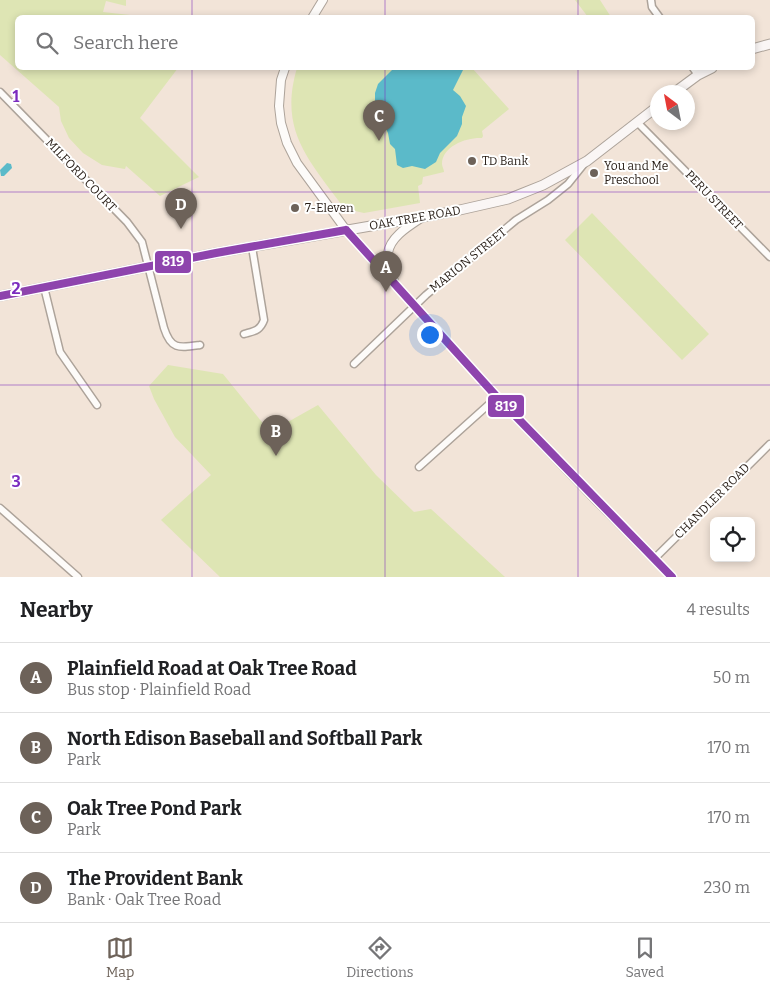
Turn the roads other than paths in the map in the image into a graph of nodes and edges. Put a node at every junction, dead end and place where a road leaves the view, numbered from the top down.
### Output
1 (323, 0) edge
2 (651, 0) edge
3 (314, 15) edge
4 (658, 15) edge
5 (770, 44) edge
6 (755, 48) edge
7 (284, 70) edge
8 (696, 71) edge
9 (682, 85) edge
10 (0, 92) edge
11 (650, 112) edge
12 (637, 122) junction
13 (587, 161) junction
14 (421, 218) junction
15 (346, 230) junction
16 (252, 247) junction
17 (770, 257) edge
18 (149, 266) junction
19 (394, 283) junction
20 (44, 287) junction
21 (0, 296) edge
22 (415, 306) junction
23 (244, 334) dead end
24 (200, 345) dead end
25 (354, 364) dead end
26 (497, 398) junction
27 (97, 405) dead end
28 (770, 444) edge
29 (419, 467) dead end
30 (0, 508) edge
31 (654, 558) junction
32 (78, 577) edge
33 (672, 577) edge

1 - 3 street
2 - 4 street
5 - 6 main road
7 - 15 street
8 - 9 main road
10 - 18 street, MILFORD COURT
11 - 12 main road, OAK TREE ROAD
12 - 13 main road, OAK TREE ROAD
12 - 17 street, PERU STREET
13 - 14 main road, OAK TREE ROAD
13 - 22 street, MARION STREET
14 - 15 main road, OAK TREE ROAD
14 - 19 street
15 - 16 main road, OAK TREE ROAD
15 - 19 street
16 - 18 main road, OAK TREE ROAD
16 - 23 street
18 - 20 main road, OAK TREE ROAD
18 - 24 street, MILFORD COURT
19 - 22 street
20 - 21 main road, OAK TREE ROAD
20 - 27 street
22 - 25 street, MARION STREET
22 - 26 street
26 - 29 street
26 - 31 street
28 - 31 street, CHANDLER ROAD
30 - 32 street
31 - 33 street

